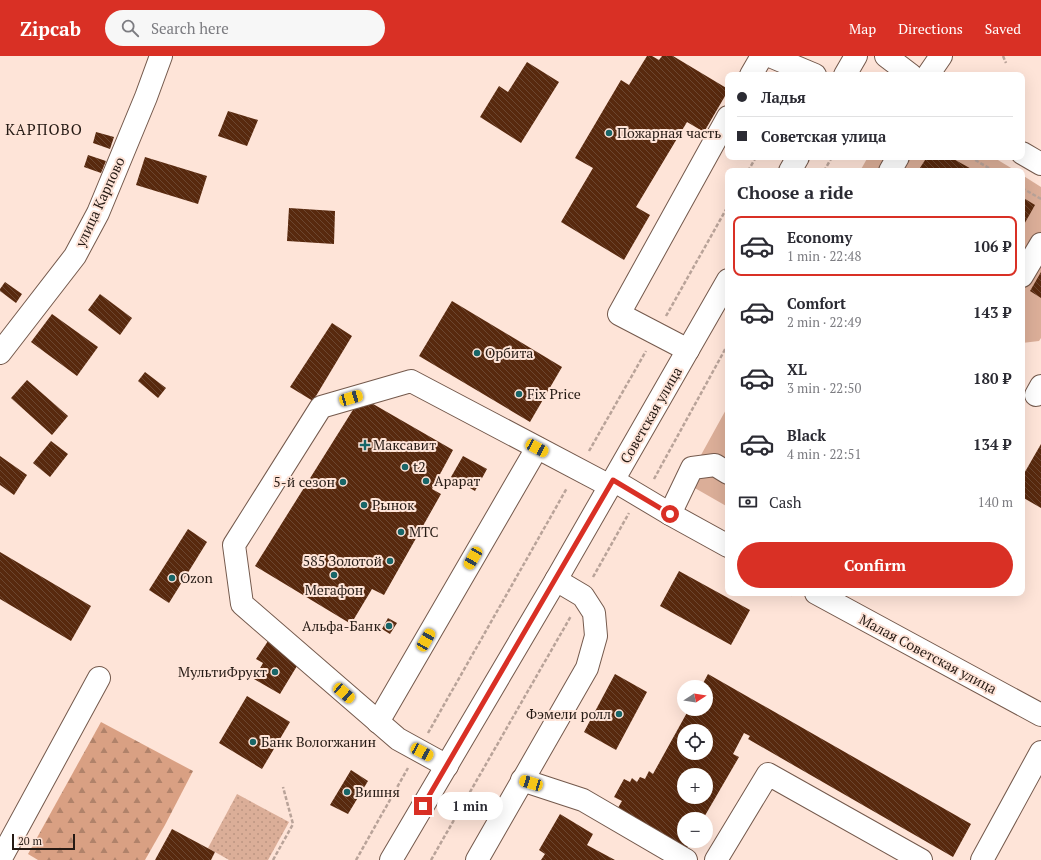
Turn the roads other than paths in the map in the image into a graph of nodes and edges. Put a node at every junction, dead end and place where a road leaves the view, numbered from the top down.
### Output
1 (161, 56) edge
2 (762, 56) edge
3 (770, 56) edge
4 (856, 56) edge
5 (886, 56) edge
6 (941, 56) edge
7 (753, 72) edge
8 (808, 72) edge
9 (847, 72) edge
10 (907, 72) edge
11 (930, 72) edge
12 (725, 122) edge
13 (1025, 155) edge
14 (1041, 164) edge
15 (1041, 244) edge
16 (1025, 271) edge
17 (725, 285) edge
18 (688, 350) junction
19 (0, 353) edge
20 (537, 448) junction
21 (725, 471) edge
22 (612, 483) junction
23 (670, 514) junction
24 (725, 544) edge
25 (556, 580) junction
26 (808, 596) edge
27 (99, 678) dead end
28 (1041, 715) edge
29 (378, 722) junction
30 (1041, 752) edge
31 (447, 766) junction
32 (522, 780) junction
33 (0, 860) edge
34 (391, 860) edge
35 (477, 860) edge
36 (686, 860) edge
37 (716, 860) edge
38 (921, 860) edge
39 (982, 860) edge

1 - 19 street, улица Карпово
2 - 7 street
3 - 8 street
4 - 9 street
5 - 10 street
6 - 11 street
12 - 18 street
13 - 14 street
15 - 16 street
17 - 18 street, Советская улица
18 - 22 street, Советская улица
20 - 22 street
20 - 29 street
20 - 29 street
21 - 23 street
22 - 23 street
22 - 25 street, Советская улица
23 - 24 street
25 - 31 street, Советская улица
25 - 32 street
26 - 28 street, Малая Советская улица
27 - 33 street
29 - 31 street
30 - 39 street
31 - 34 street, Советская улица
32 - 35 street
32 - 36 street
37 - 38 street

